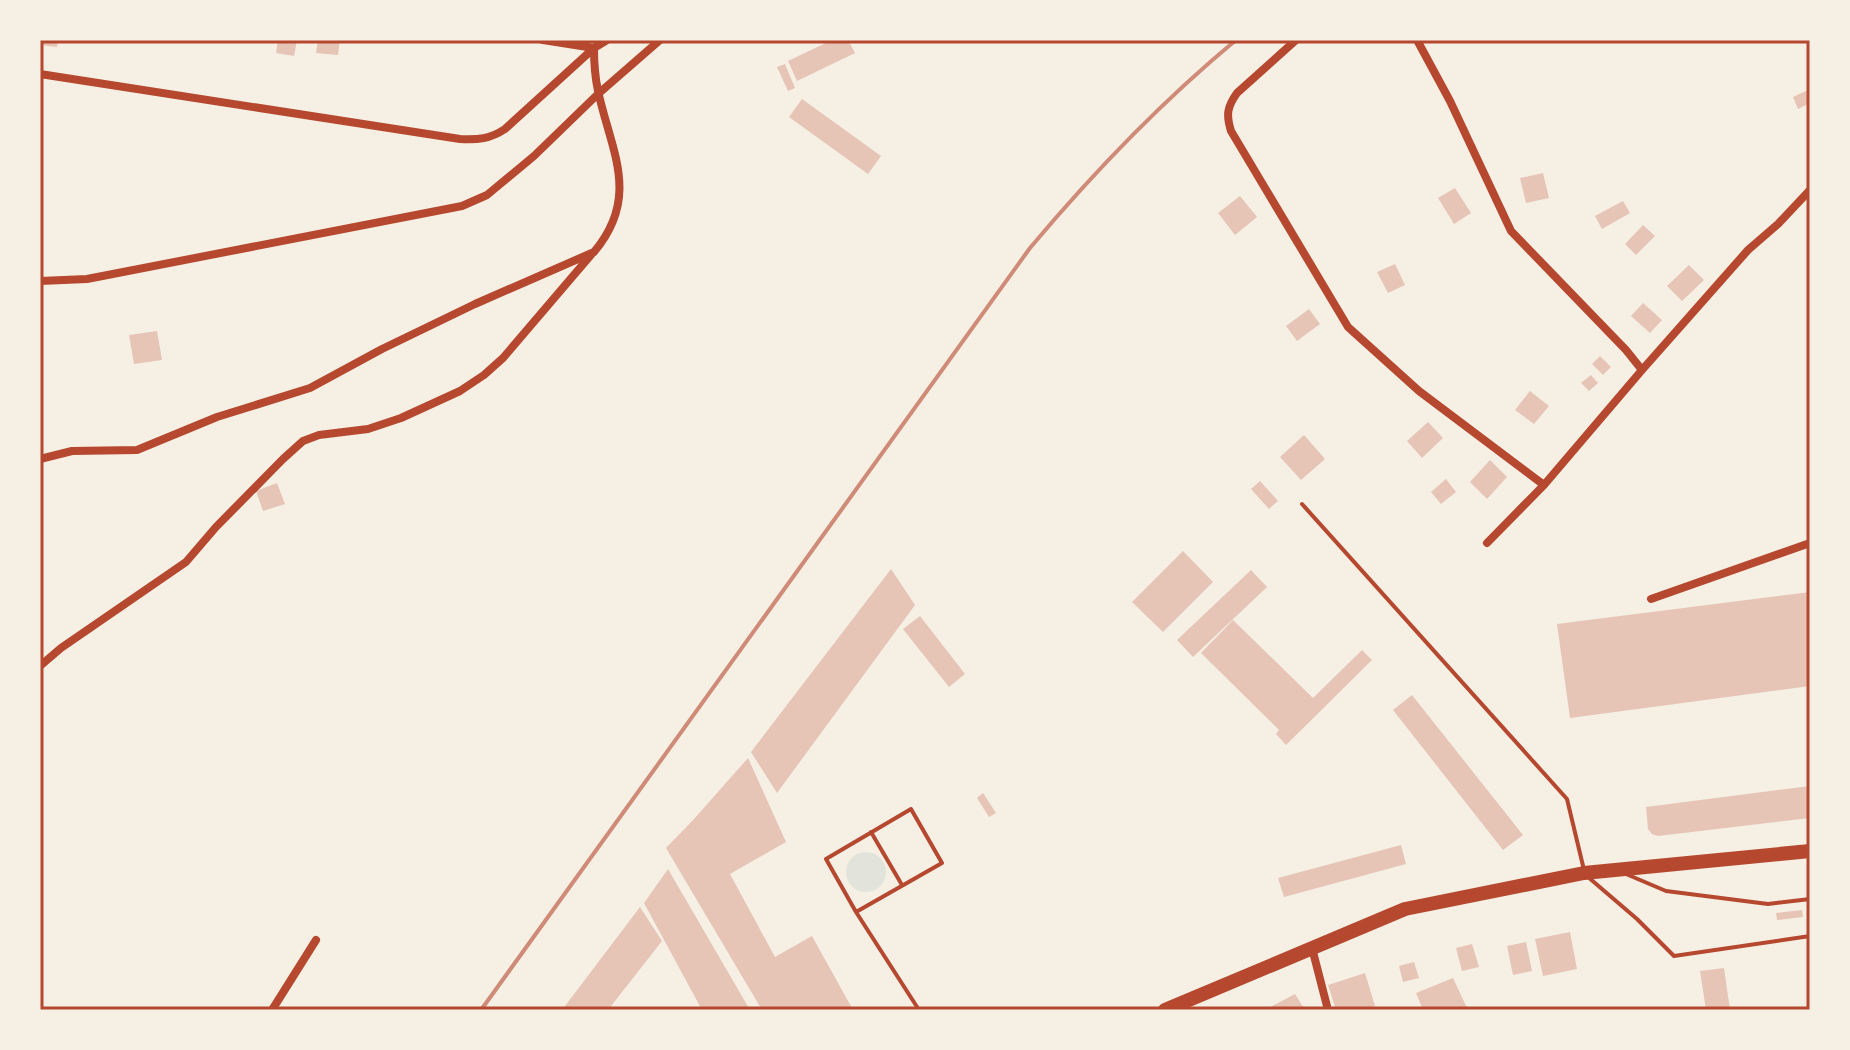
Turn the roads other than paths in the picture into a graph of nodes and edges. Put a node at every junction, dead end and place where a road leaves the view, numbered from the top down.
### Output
1 (543, 40) edge
2 (607, 40) edge
3 (660, 40) edge
4 (1296, 40) edge
5 (1417, 40) edge
6 (594, 48) junction
7 (40, 74) edge
8 (598, 94) junction
9 (1810, 190) edge
10 (594, 252) junction
11 (40, 281) edge
12 (1642, 370) junction
13 (40, 459) edge
14 (1544, 485) junction
15 (1302, 504) dead end
16 (1487, 543) dead end
17 (1810, 543) edge
18 (1651, 599) dead end
19 (40, 666) edge
20 (871, 832) junction
21 (1810, 851) edge
22 (1621, 871) junction
23 (1584, 873) junction
24 (902, 886) junction
25 (1810, 899) edge
26 (856, 912) junction
27 (1810, 936) edge
28 (316, 940) dead end
29 (1312, 948) junction
30 (272, 1010) edge
31 (919, 1010) edge
32 (1165, 1010) edge
33 (1328, 1010) edge

1 - 6 street
2 - 6 street
3 - 8 street
4 - 14 street
5 - 12 street
6 - 7 street
6 - 8 street
8 - 10 street
8 - 11 street
9 - 12 street
10 - 13 street
10 - 19 street
12 - 14 street
14 - 16 street
15 - 23 lane
17 - 18 street
20 - 24 lane
20 - 24 lane
20 - 26 lane
21 - 22 main road
22 - 23 main road
22 - 25 lane
23 - 27 lane
23 - 29 main road
24 - 26 lane
26 - 31 lane
28 - 30 street
29 - 32 main road
29 - 33 street

